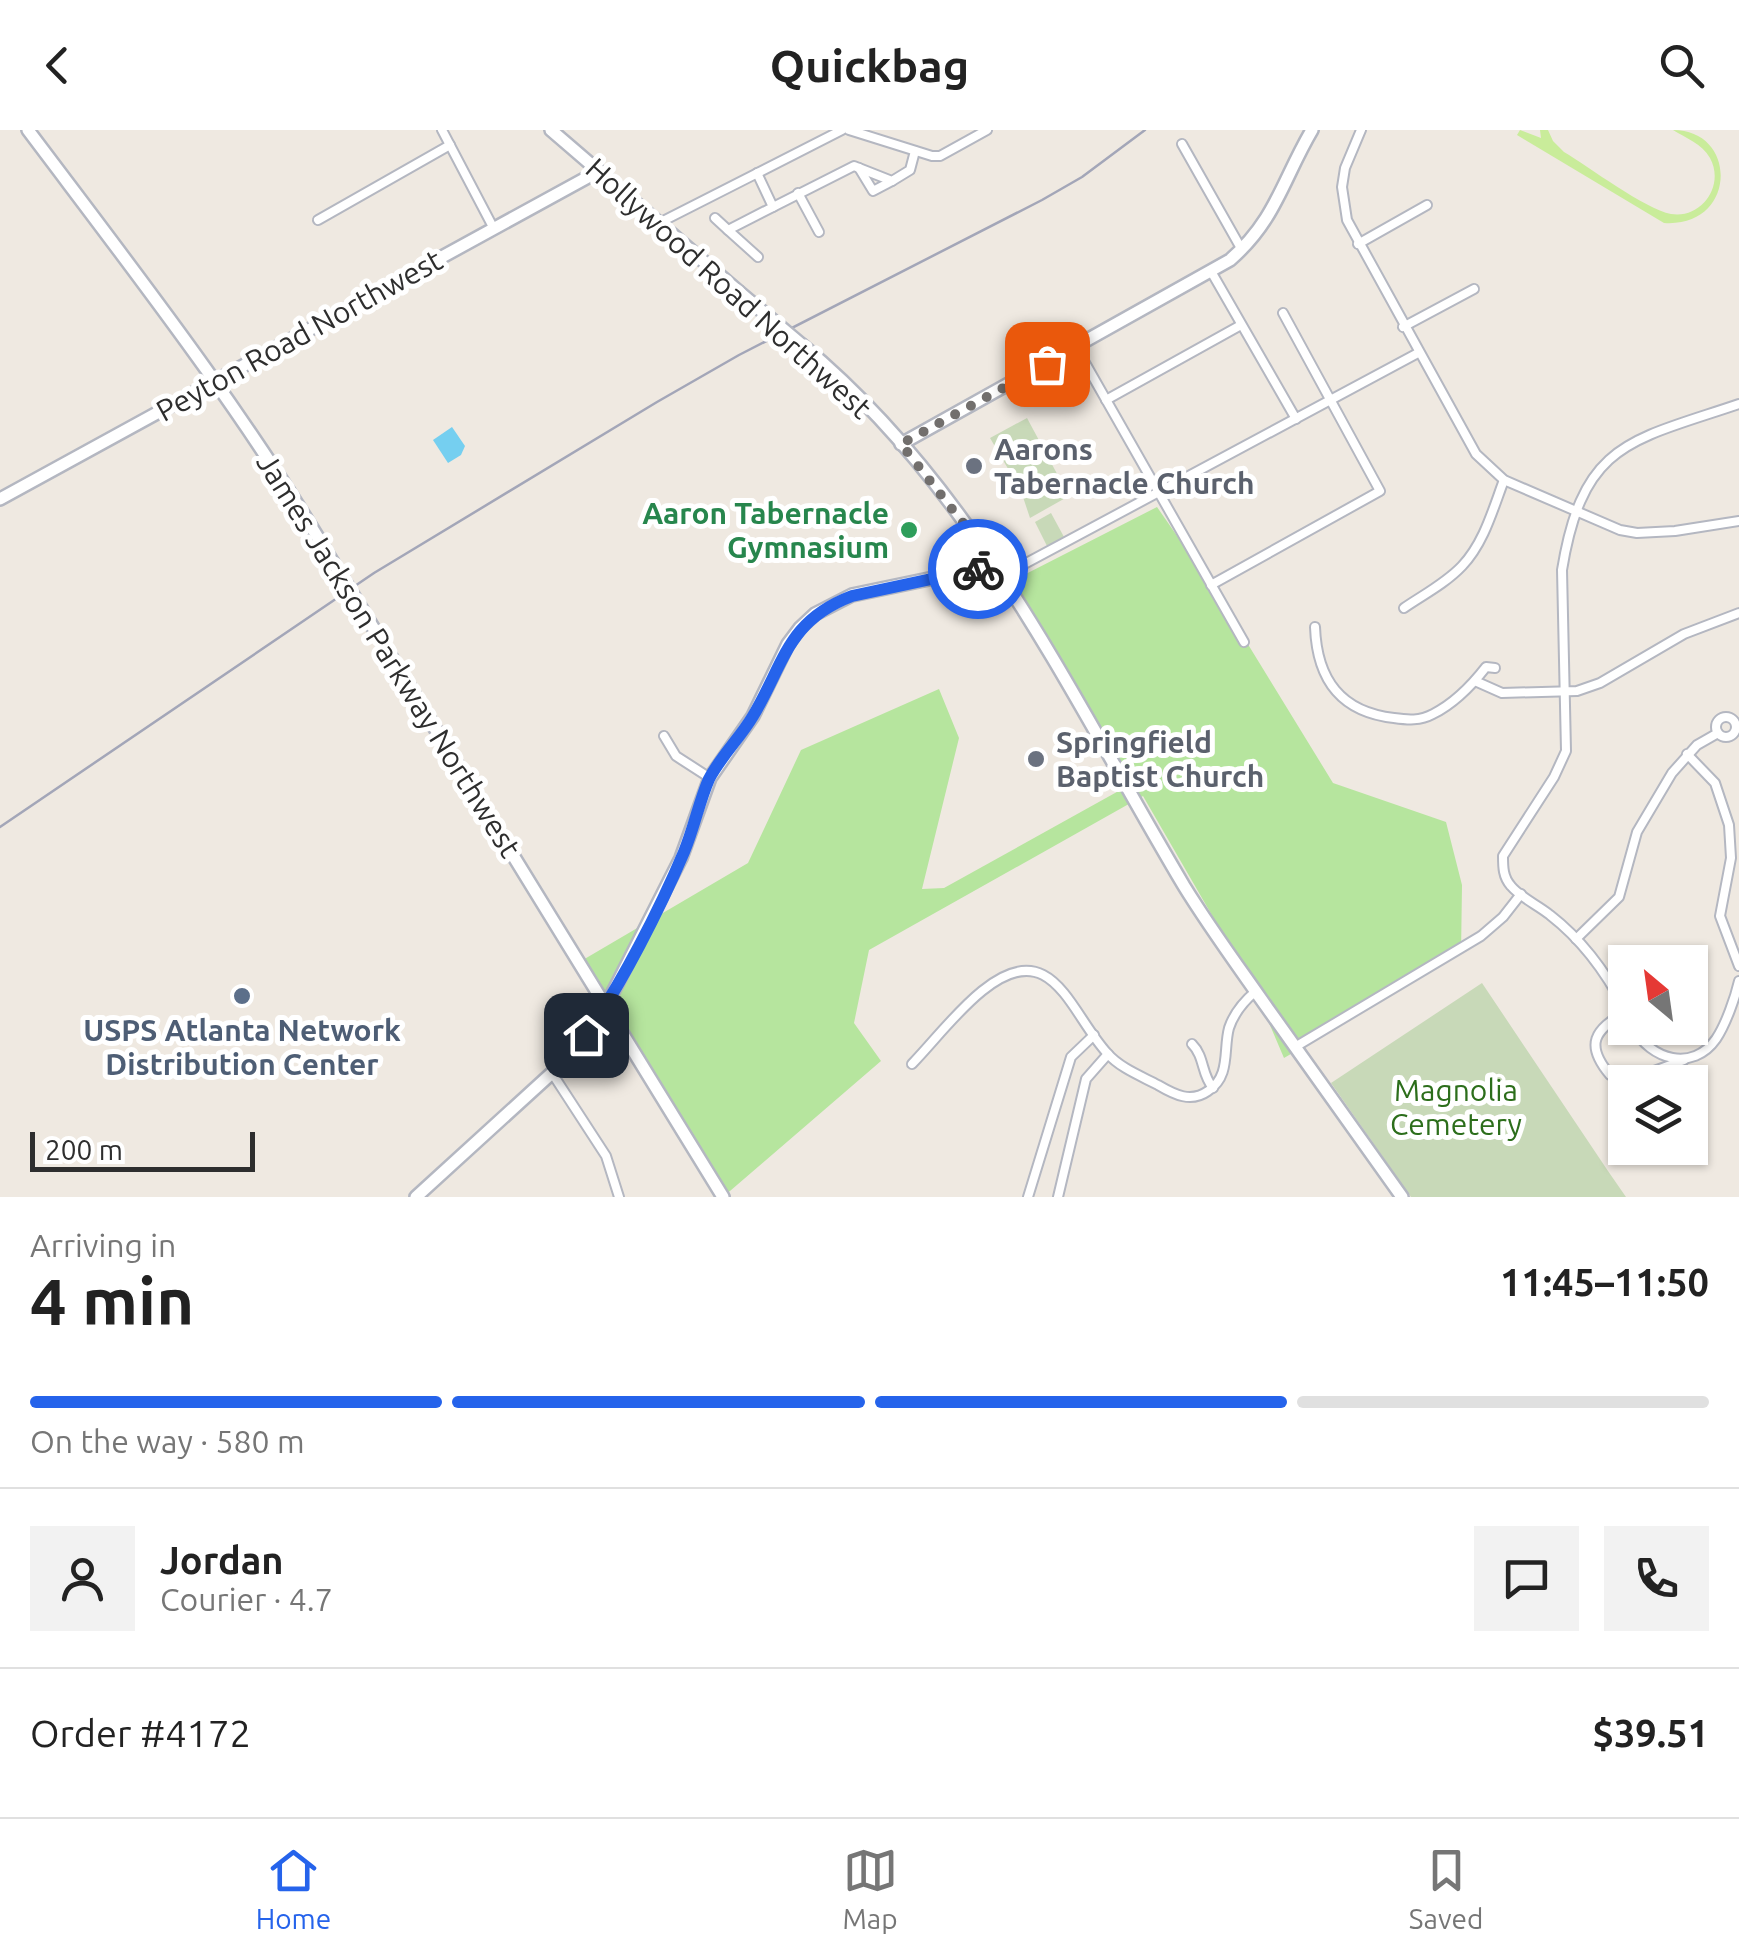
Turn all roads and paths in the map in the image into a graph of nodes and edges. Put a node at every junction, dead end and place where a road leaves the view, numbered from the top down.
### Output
1 (28, 130) edge
2 (442, 130) edge
3 (551, 130) edge
4 (845, 130) edge
5 (987, 130) edge
6 (1312, 130) edge
7 (1361, 130) edge
8 (1182, 144) dead end
9 (450, 145) junction
10 (916, 151) junction
11 (859, 168) junction
12 (598, 171) junction
13 (757, 173) junction
14 (892, 181) junction
15 (798, 193) junction
16 (1427, 205) dead end
17 (773, 207) junction
18 (715, 218) dead end
19 (318, 220) dead end
20 (659, 223) junction
21 (494, 228) junction
22 (728, 230) junction
23 (819, 232) dead end
24 (1358, 244) junction
25 (1242, 250) junction
26 (758, 257) dead end
27 (1212, 272) junction
28 (1474, 289) dead end
29 (1283, 313) dead end
30 (1241, 325) junction
31 (1403, 327) junction
32 (1076, 348) junction
33 (1418, 352) junction
34 (216, 381) junction
35 (1106, 400) junction
36 (1332, 400) junction
37 (1739, 404) edge
38 (1296, 419) junction
39 (901, 444) junction
40 (1504, 480) junction
41 (1158, 494) junction
42 (0, 499) edge
43 (1577, 512) junction
44 (1739, 522) edge
45 (1000, 570) junction
46 (1212, 586) junction
47 (1404, 608) dead end
48 (1739, 613) edge
49 (1315, 627) dead end
50 (1244, 642) dead end
51 (1495, 668) dead end
52 (1474, 682) junction
53 (1566, 691) junction
54 (1718, 732) dead end
55 (664, 736) dead end
56 (1688, 754) junction
57 (710, 778) junction
58 (1521, 894) junction
59 (1576, 939) junction
60 (1739, 966) edge
61 (1608, 980) edge
62 (1739, 980) edge
63 (1256, 991) junction
64 (606, 1006) junction
65 (1608, 1023) edge
66 (1094, 1036) junction
67 (1192, 1044) dead end
68 (1646, 1045) edge
69 (1296, 1048) junction
70 (1108, 1054) junction
71 (1686, 1060) junction
72 (912, 1064) dead end
73 (552, 1072) junction
74 (1213, 1088) junction
75 (1028, 1195) edge
76 (416, 1197) edge
77 (619, 1197) edge
78 (723, 1197) edge
79 (1042, 1197) edge
80 (1058, 1197) edge
81 (1402, 1197) edge

1 - 34 street, James Jackson Parkway Northwest
2 - 9 street
3 - 12 street, Hollywood Road Northwest
4 - 10 street
4 - 13 street
5 - 10 street
6 - 25 street
7 - 24 street
8 - 25 street
9 - 19 street
9 - 21 street
10 - 14 street
11 - 14 street
11 - 14 street
11 - 15 street
12 - 20 street, Hollywood Road Northwest
12 - 21 street, Peyton Road Northwest
13 - 17 street
13 - 20 street
15 - 17 street
15 - 23 street
16 - 24 street
17 - 22 street
18 - 22 street
20 - 39 street, Hollywood Road Northwest, bridge
21 - 34 street, Peyton Road Northwest
22 - 26 street
24 - 31 street
25 - 27 street
27 - 30 street
27 - 32 street
28 - 31 street
29 - 36 street
30 - 35 street
30 - 38 street
31 - 33 street
32 - 35 street
32 - 39 street
33 - 36 street
33 - 40 street
34 - 42 street, Peyton Road Northwest
34 - 64 street, James Jackson Parkway Northwest, bridge
35 - 41 street
36 - 38 street
36 - 46 street
37 - 43 street
38 - 41 street
39 - 45 street, Hollywood Road Northwest
40 - 43 street
40 - 47 street
41 - 45 street
41 - 46 street
43 - 44 street
43 - 53 street
45 - 57 street
45 - 63 street, Hollywood Road Northwest
46 - 50 street
48 - 53 street
49 - 52 street
51 - 52 street
52 - 53 street
53 - 58 street
54 - 56 street
55 - 57 street
56 - 59 street
56 - 60 street
57 - 64 street
58 - 59 street
58 - 69 street
59 - 61 street
62 - 71 street
63 - 69 street, Hollywood Road Northwest
63 - 74 street
64 - 73 street
64 - 78 street, James Jackson Parkway Northwest
65 - 71 street
66 - 70 street
66 - 72 street
66 - 75 street
67 - 74 street
68 - 71 street
69 - 81 street, Hollywood Road Northwest
70 - 74 street
70 - 80 street
73 - 76 street
73 - 77 street
75 - 79 street

